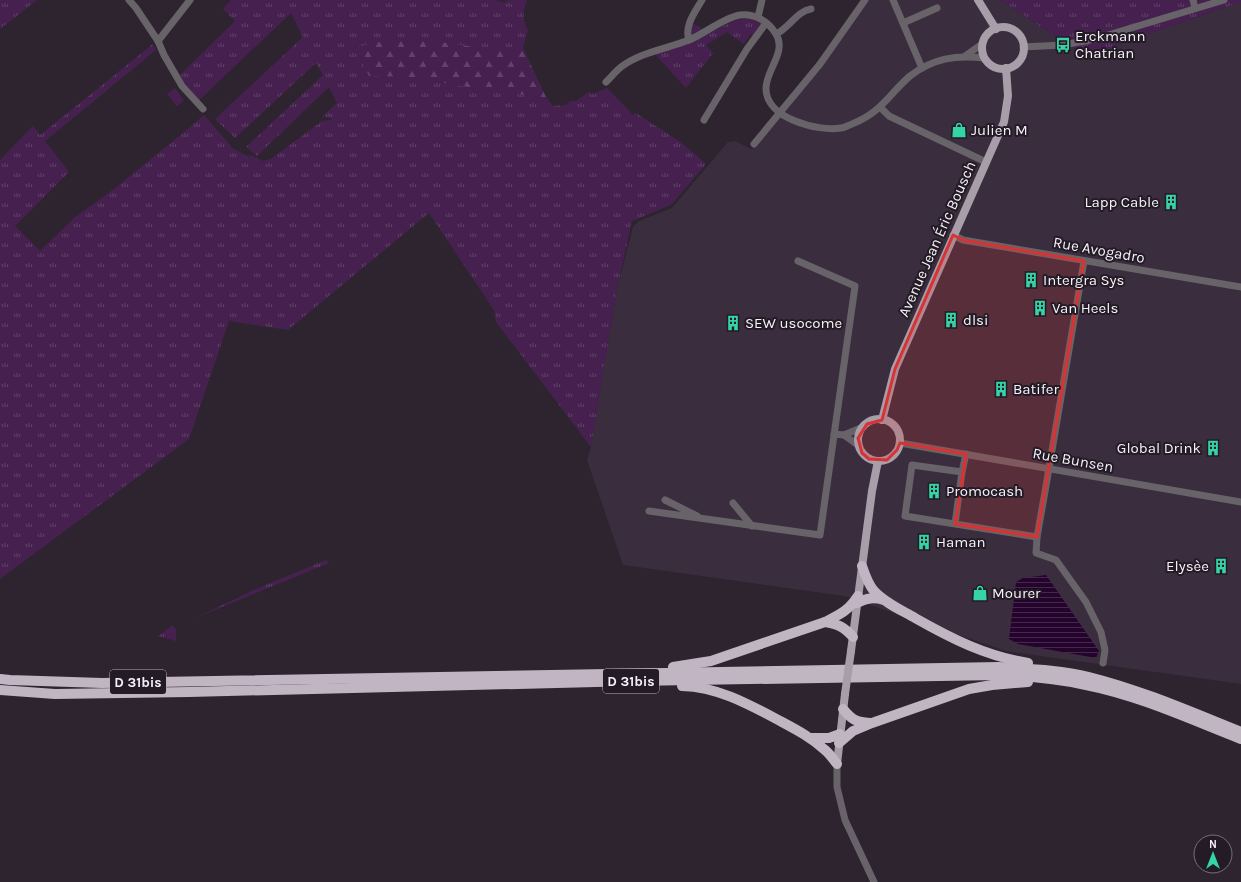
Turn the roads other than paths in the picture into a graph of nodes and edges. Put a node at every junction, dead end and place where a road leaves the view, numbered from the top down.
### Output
1 (129, 0) edge
2 (190, 0) edge
3 (702, 0) edge
4 (762, 0) edge
5 (866, 0) edge
6 (893, 0) edge
7 (978, 0) edge
8 (1193, 0) edge
9 (1224, 0) edge
10 (937, 8) dead end
11 (1195, 8) junction
12 (811, 9) dead end
13 (758, 17) junction
14 (766, 23) junction
15 (903, 23) junction
16 (996, 29) junction
17 (776, 34) junction
18 (689, 40) junction
19 (158, 42) junction
20 (982, 44) junction
21 (1023, 47) junction
22 (965, 56) junction
23 (984, 58) junction
24 (922, 68) junction
25 (1006, 68) junction
26 (606, 82) dead end
27 (880, 108) junction
28 (203, 109) dead end
29 (780, 112) junction
30 (704, 120) dead end
31 (754, 144) dead end
32 (986, 162) junction
33 (953, 235) junction
34 (798, 261) dead end
35 (1084, 261) junction
36 (1241, 287) edge
37 (882, 420) junction
38 (863, 428) junction
39 (834, 434) junction
40 (844, 435) junction
41 (900, 443) junction
42 (859, 446) junction
43 (966, 454) junction
44 (878, 461) junction
45 (1049, 469) junction
46 (962, 472) junction
47 (665, 500) dead end
48 (1241, 502) edge
49 (733, 503) dead end
50 (649, 511) dead end
51 (703, 519) junction
52 (955, 524) junction
53 (752, 526) junction
54 (1037, 537) junction
55 (862, 566) junction
56 (858, 600) junction
57 (884, 600) junction
58 (825, 622) junction
59 (853, 636) junction
60 (1103, 663) dead end
61 (596, 674) junction
62 (0, 679) edge
63 (635, 681) junction
64 (1088, 681) junction
65 (0, 690) edge
66 (844, 709) junction
67 (872, 723) junction
68 (1241, 732) edge
69 (810, 738) junction
70 (839, 738) junction
71 (1241, 739) edge
72 (837, 764) junction
73 (874, 882) edge

1 - 19 street
2 - 19 street
3 - 18 street
4 - 13 street
5 - 29 street
6 - 15 street
7 - 16 main road
8 - 11 street
9 - 11 street
10 - 15 street
11 - 21 street
12 - 17 street
13 - 14 street
13 - 18 street
14 - 17 street
14 - 30 street
15 - 24 street
16 - 20 main road
16 - 21 main road
17 - 29 street
18 - 26 street
19 - 28 street
20 - 22 street
20 - 23 main road
21 - 25 main road
22 - 23 street
22 - 24 street
23 - 25 main road
24 - 27 street
25 - 32 main road, Avenue Jean Éric Bousch
27 - 29 street
27 - 32 street
29 - 31 street
32 - 33 main road, Avenue Jean Éric Bousch
33 - 35 street, Rue Avogadro
33 - 37 main road, Avenue Jean Éric Bousch
34 - 39 street
35 - 36 street, Rue Avogadro
35 - 45 street
37 - 38 main road
37 - 41 main road
38 - 40 street
38 - 42 main road
39 - 40 street
39 - 53 street
40 - 42 street
41 - 43 street, Rue Bunsen
41 - 44 main road
42 - 44 main road
43 - 45 street, Rue Bunsen
43 - 46 street
44 - 55 main road
45 - 48 street, Rue Bunsen
45 - 54 street
46 - 52 street
46 - 52 street
47 - 51 street
49 - 53 street
50 - 51 street
51 - 53 street
52 - 54 street
54 - 60 street
55 - 56 main road
55 - 57 highway
56 - 57 highway
56 - 58 highway
56 - 59 main road
57 - 64 highway
58 - 59 highway
58 - 61 highway
59 - 66 main road, bridge
61 - 62 highway, D 31bis
61 - 64 highway, D 31bis
63 - 64 highway, D 31bis
63 - 65 highway, D 31bis
63 - 69 highway
64 - 67 highway
64 - 68 highway, D 31bis
64 - 71 highway, D 31bis
66 - 67 highway
66 - 70 main road
67 - 70 highway
69 - 70 highway
69 - 72 highway
70 - 72 main road
72 - 73 street

